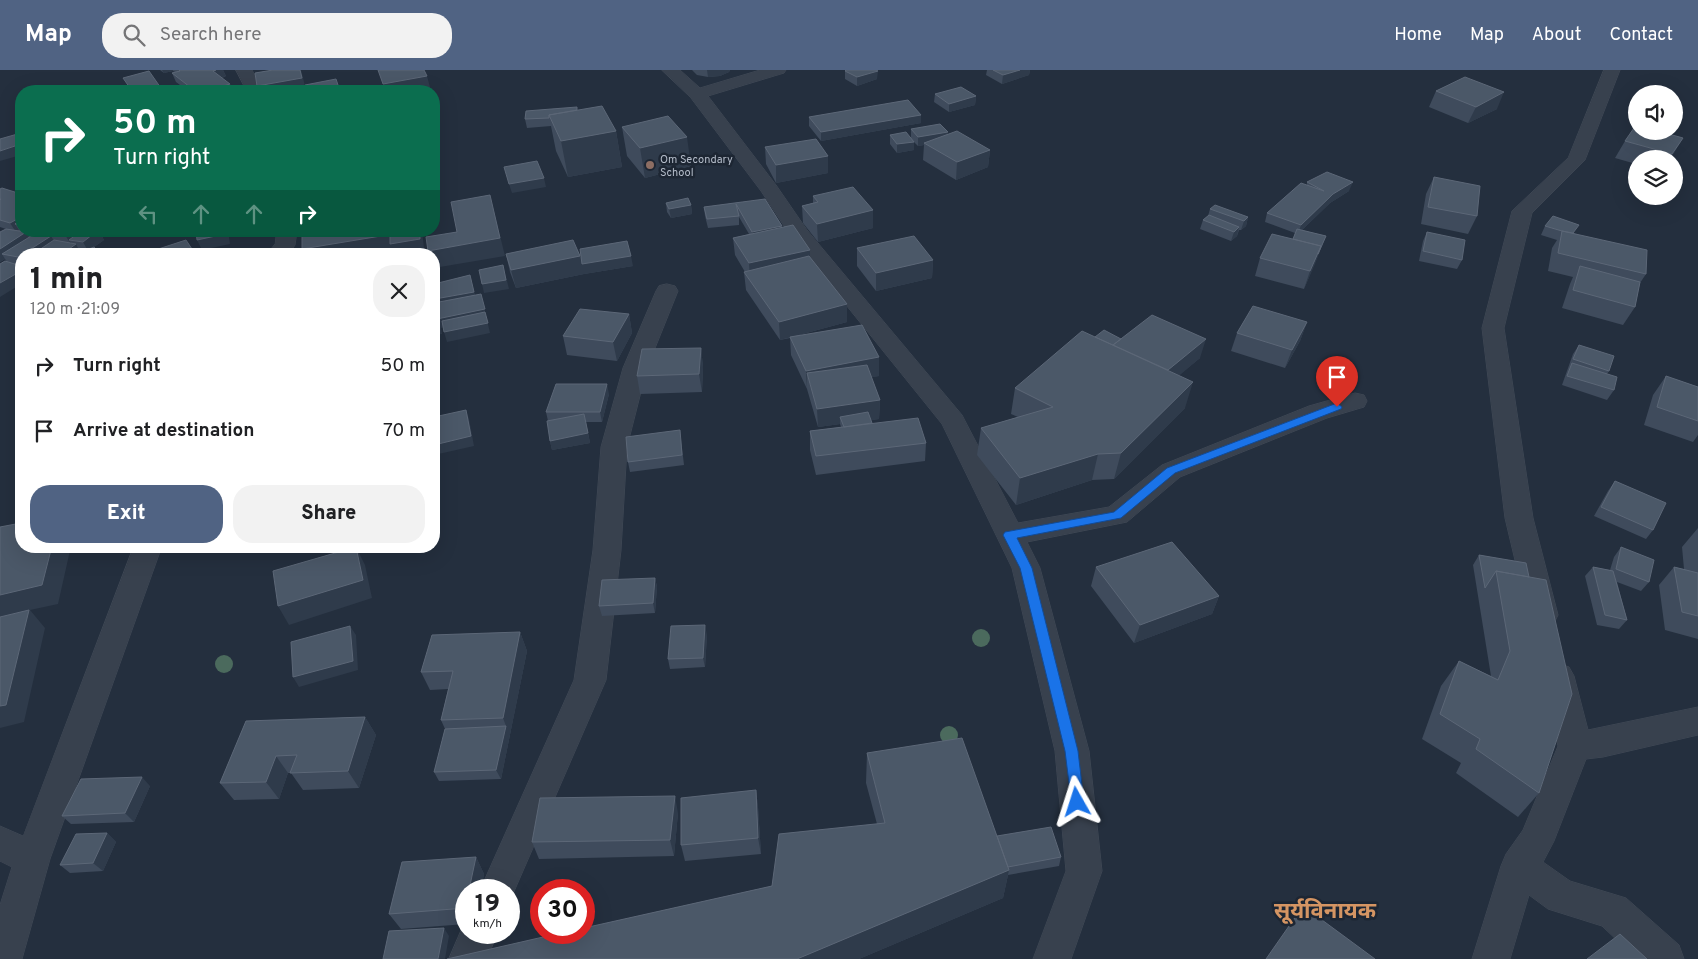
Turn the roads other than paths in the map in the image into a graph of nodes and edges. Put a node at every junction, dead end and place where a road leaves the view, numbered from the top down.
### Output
1 (244, 70) edge
2 (670, 70) edge
3 (778, 70) edge
4 (1612, 70) edge
5 (252, 85) edge
6 (697, 94) junction
7 (667, 290) dead end
8 (1355, 401) dead end
9 (1009, 535) junction
10 (145, 553) edge
11 (1698, 721) edge
12 (1575, 746) junction
13 (0, 843) edge
14 (32, 859) junction
15 (1519, 866) junction
16 (503, 879) edge
17 (474, 944) edge
18 (3, 959) edge
19 (468, 959) edge
20 (1052, 959) edge
21 (1491, 959) edge
22 (1665, 959) edge

1 - 5 street
2 - 6 street
3 - 6 street
4 - 12 street
6 - 9 street
7 - 16 street
8 - 9 street
9 - 20 street
10 - 14 street
11 - 12 street
12 - 15 street
13 - 14 street
14 - 18 street
15 - 21 street
15 - 22 street
17 - 19 street

